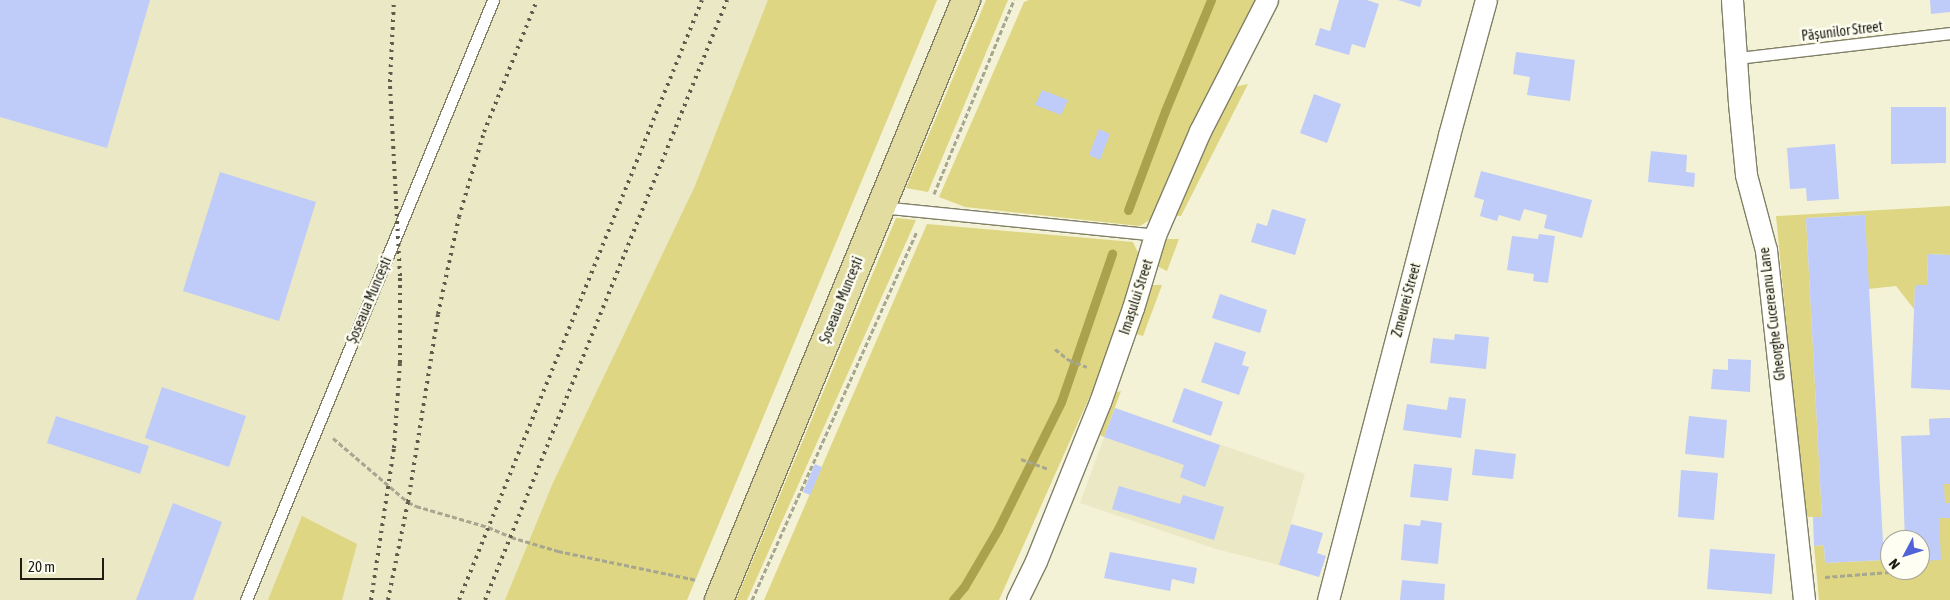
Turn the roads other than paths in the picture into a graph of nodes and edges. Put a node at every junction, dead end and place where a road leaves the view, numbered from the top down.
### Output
1 (492, 0) edge
2 (966, 0) edge
3 (1267, 0) edge
4 (1486, 0) edge
5 (1732, 0) edge
6 (1950, 33) edge
7 (1738, 58) junction
8 (879, 207) junction
9 (1155, 235) junction
10 (711, 590) edge
11 (246, 600) edge
12 (1017, 600) edge
13 (1328, 600) edge
14 (1804, 600) edge

1 - 11 lane, Șoseaua Muncești
2 - 8 main road, Șoseaua Muncești
3 - 9 street, Imașului Street
4 - 13 street, Zmeurei Street
5 - 7 street, Gheorghe Cucereanu Lane
6 - 7 lane, Pășunilor Street
7 - 14 street, Gheorghe Cucereanu Lane
8 - 9 lane
8 - 10 main road, Șoseaua Muncești
9 - 12 street, Imașului Street

